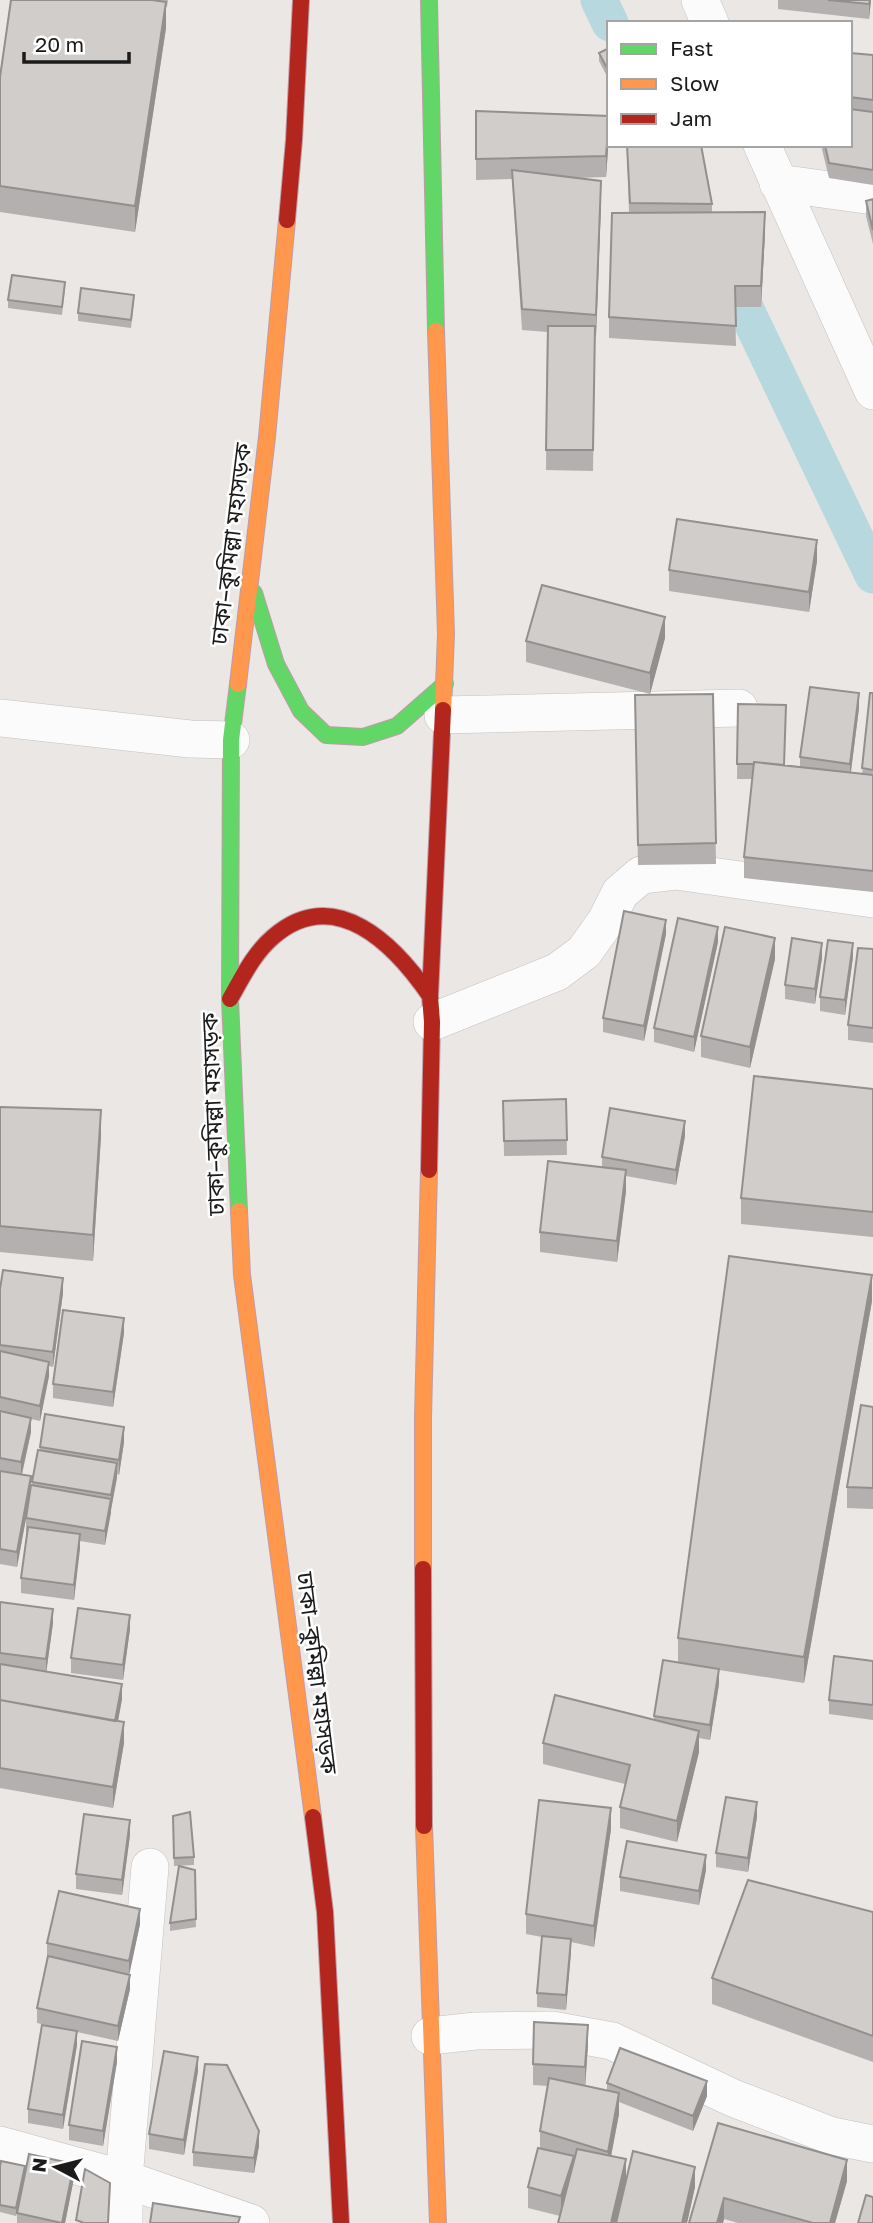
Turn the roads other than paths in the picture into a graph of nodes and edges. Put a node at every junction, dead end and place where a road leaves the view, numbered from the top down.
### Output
1 (301, 0) edge
2 (429, 0) edge
3 (700, 0) edge
4 (709, 21) edge
5 (763, 147) edge
6 (778, 183) junction
7 (873, 196) edge
8 (873, 391) edge
9 (250, 582) junction
10 (444, 699) junction
11 (739, 708) edge
12 (0, 718) edge
13 (230, 740) junction
14 (873, 899) edge
15 (230, 999) junction
16 (431, 1009) junction
17 (150, 1867) dead end
18 (430, 2036) junction
19 (873, 2144) edge
20 (0, 2145) edge
21 (124, 2179) junction
22 (124, 2223) edge
23 (251, 2223) edge
24 (341, 2223) edge
25 (438, 2223) edge

1 - 9 highway, ঢাকা–কুমিল্লা মহাসড়ক
2 - 10 highway
3 - 4 street
5 - 6 street
6 - 7 street
6 - 8 street
9 - 10 highway
9 - 13 highway, ঢাকা–কুমিল্লা মহাসড়ক
10 - 11 street
10 - 16 highway
12 - 13 street
13 - 15 highway, ঢাকা–কুমিল্লা মহাসড়ক
14 - 16 street
15 - 16 highway
15 - 24 highway, ঢাকা–কুমিল্লা মহাসড়ক
16 - 18 highway
17 - 21 street
18 - 19 street
18 - 25 highway
20 - 21 street
21 - 22 street
21 - 23 street

